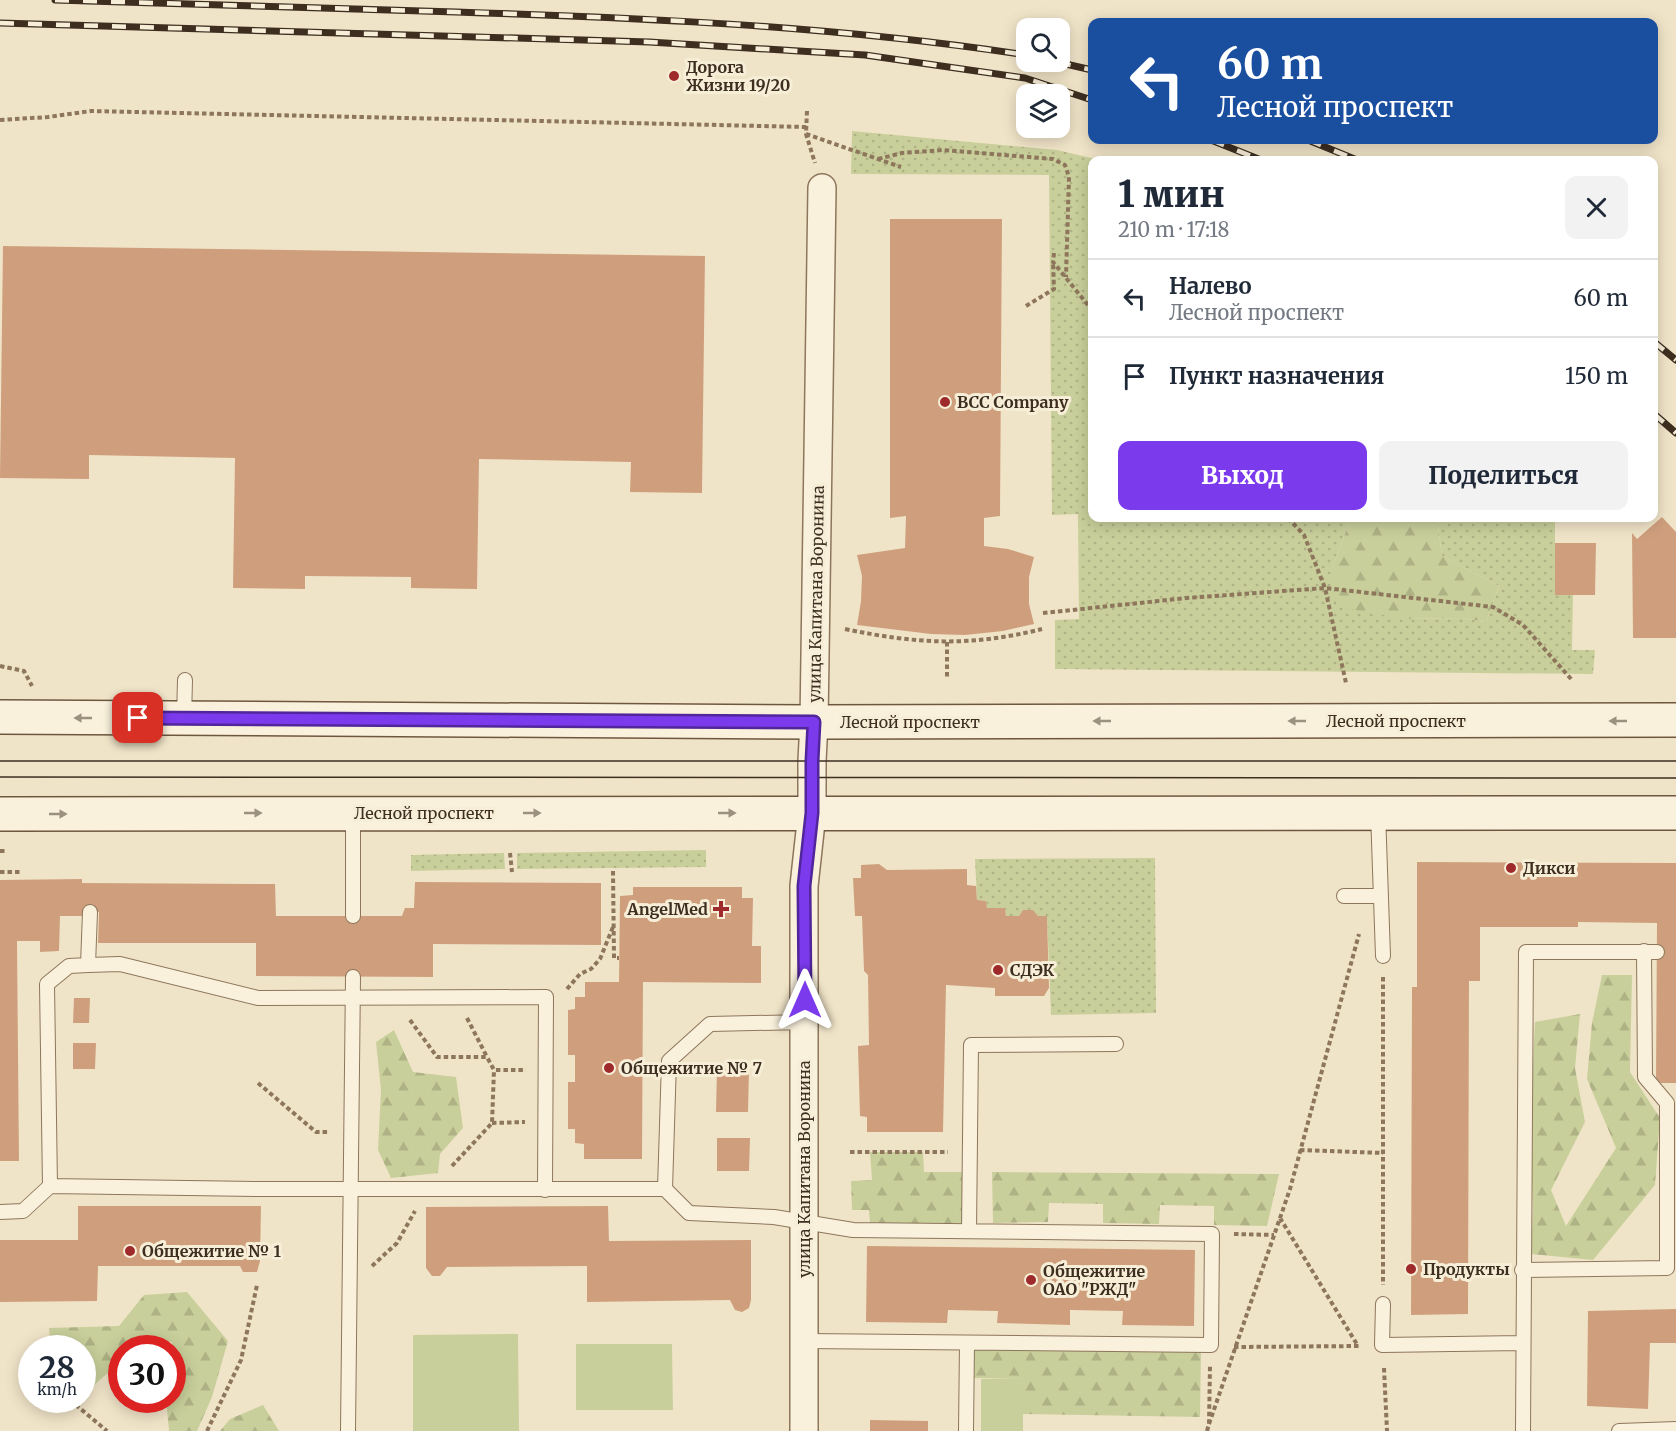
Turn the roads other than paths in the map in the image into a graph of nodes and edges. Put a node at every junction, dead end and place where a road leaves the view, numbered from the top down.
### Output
1 (822, 188) road end
2 (185, 680) dead end
3 (0, 717) edge
4 (184, 718) junction
5 (1676, 720) edge
6 (814, 722) junction
7 (1378, 812) junction
8 (353, 813) junction
9 (812, 813) junction
10 (1676, 813) edge
11 (0, 814) edge
12 (1344, 896) dead end
13 (1375, 896) junction
14 (90, 912) dead end
15 (352, 916) dead end
16 (1383, 956) road end
17 (88, 965) junction
18 (353, 977) dead end
19 (353, 998) junction
20 (805, 1022) junction
21 (1116, 1044) dead end
22 (50, 1186) junction
23 (350, 1188) junction
24 (665, 1189) junction
25 (545, 1190) junction
26 (0, 1212) edge
27 (805, 1221) junction
28 (969, 1231) junction
29 (1522, 1270) junction
30 (1383, 1304) road end
31 (804, 1341) junction
32 (967, 1342) junction
33 (1522, 1343) junction
34 (1676, 1429) edge
35 (348, 1431) edge
36 (804, 1431) edge
37 (966, 1431) edge
38 (1523, 1431) edge
39 (1619, 1431) edge
40 (1631, 1431) edge

1 - 6 street, улица Капитана Воронина
2 - 4 lane
4 -> 3 main road, Лесной проспект
4 - 6 main road, Лесной проспект
5 -> 6 main road, Лесной проспект
6 - 9 street, улица Капитана Воронина
7 - 9 main road, Лесной проспект
7 - 10 main road, Лесной проспект
7 - 13 lane
8 -> 9 main road, Лесной проспект
11 -> 8 main road, Лесной проспект
8 - 15 lane
9 - 20 street, улица Капитана Воронина
12 - 13 lane
13 - 16 lane
14 - 17 lane
17 - 19 lane
17 - 22 lane
18 - 19 lane
19 - 23 lane
19 - 25 lane
20 - 24 lane
20 - 27 street, улица Капитана Воронина
21 - 28 lane
22 - 23 lane
22 - 26 lane
23 - 25 lane
23 - 35 lane
24 - 25 lane
24 - 27 lane
27 - 28 lane
27 - 31 street, улица Капитана Воронина
28 - 32 lane
29 - 29 lane
29 - 33 lane
30 - 33 lane
31 - 32 lane
31 - 36 street, улица Капитана Воронина
32 - 37 lane
33 - 38 lane
34 - 40 lane
39 - 40 lane

